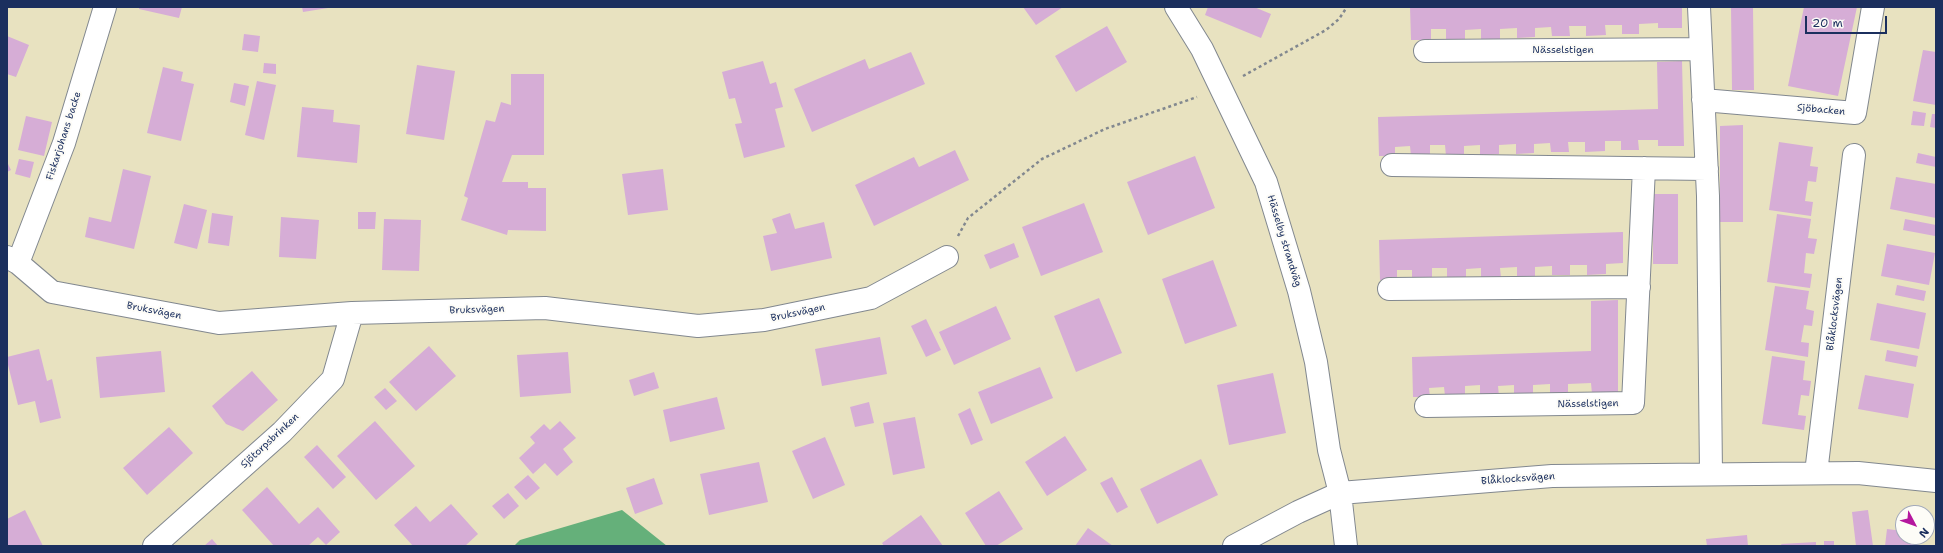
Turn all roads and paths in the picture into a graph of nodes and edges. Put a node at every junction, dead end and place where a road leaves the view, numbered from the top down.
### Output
1 (105, 7) edge
2 (1176, 7) edge
3 (1347, 7) edge
4 (1699, 7) edge
5 (1873, 7) edge
6 (1701, 50) junction
7 (1425, 51) dead end
8 (1220, 88) junction
9 (1703, 100) junction
10 (1854, 154) dead end
11 (1392, 165) dead end
12 (1644, 168) junction
13 (1707, 169) junction
14 (947, 257) joint
15 (13, 260) edge
16 (1639, 287) junction
17 (1389, 289) dead end
18 (352, 314) junction
19 (1426, 406) dead end
20 (1816, 473) junction
21 (1711, 474) junction
22 (1936, 481) edge
23 (1340, 494) junction
24 (154, 546) edge
25 (1234, 546) edge
26 (1346, 546) edge

1 - 15 street, Fiskarjohans backe
2 - 8 street, Hässelby strandväg
3 - 8 path
4 - 6 street
5 - 9 street, Sjöbacken
6 - 7 street, Nässelstigen
6 - 9 street
8 - 14 path
8 - 23 street, Hässelby strandväg
9 - 13 street
10 - 20 street, Blåklocksvägen
11 - 12 street
12 - 13 street
12 - 16 street, Nässelstigen
13 - 21 street
14 - 18 street, Bruksvägen
15 - 18 street, Bruksvägen
16 - 17 street
16 - 19 street, Nässelstigen
18 - 24 street, Sjötorpsbrinken
20 - 21 street, Blåklocksvägen
20 - 22 street, Blåklocksvägen
21 - 23 street, Blåklocksvägen
23 - 25 street, Blåklocksvägen
23 - 26 street, Hässelby strandväg

